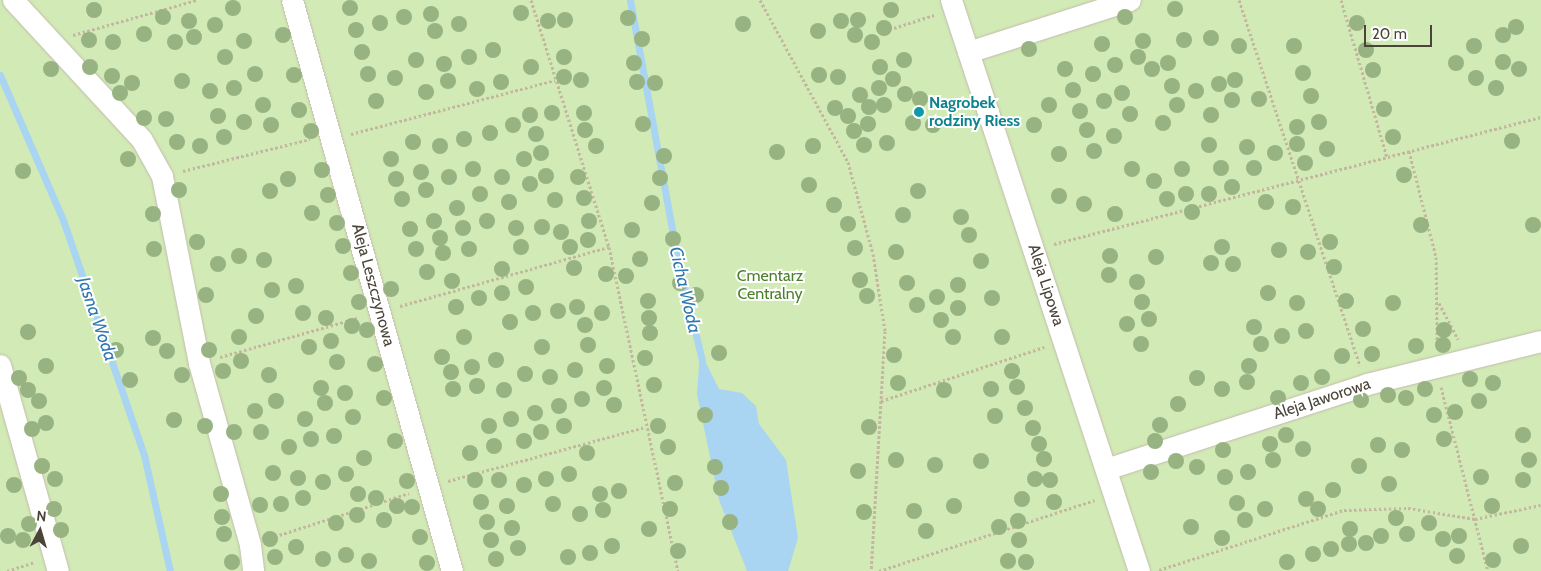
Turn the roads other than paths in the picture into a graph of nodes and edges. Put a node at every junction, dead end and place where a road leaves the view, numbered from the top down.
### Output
1 (13, 0) edge
2 (292, 0) edge
3 (1130, 0) edge
4 (953, 4) edge
5 (968, 52) junction
6 (1541, 341) edge
7 (0, 365) edge
8 (1106, 469) junction
9 (55, 563) edge
10 (253, 571) edge
11 (452, 571) edge
12 (1139, 571) edge

1 - 10 street
2 - 11 street, Aleja Leszczynowa
3 - 5 street
4 - 5 street, Aleja Lipowa
5 - 8 street, Aleja Lipowa
6 - 8 street, Aleja Jaworowa
7 - 9 street
8 - 12 street, Aleja Lipowa

